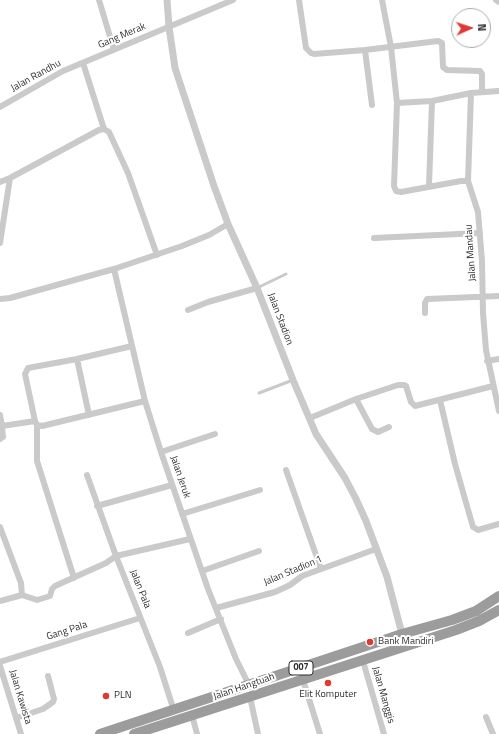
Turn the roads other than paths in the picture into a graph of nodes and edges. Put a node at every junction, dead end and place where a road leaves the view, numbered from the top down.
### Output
1 (99, 0) edge
2 (167, 0) edge
3 (233, 0) edge
4 (299, 0) edge
5 (382, 0) edge
6 (496, 0) edge
7 (499, 2) edge
8 (169, 27) junction
9 (391, 47) junction
10 (114, 50) junction
11 (365, 50) junction
12 (83, 63) junction
13 (499, 91) edge
14 (482, 92) junction
15 (472, 93) junction
16 (432, 101) junction
17 (397, 102) junction
18 (372, 105) dead end
19 (0, 107) edge
20 (104, 129) junction
21 (10, 178) junction
22 (468, 181) junction
23 (0, 182) edge
24 (429, 186) junction
25 (228, 224) junction
26 (480, 233) junction
27 (374, 238) dead end
28 (0, 243) edge
29 (157, 254) junction
30 (114, 269) junction
31 (286, 274) dead end
32 (257, 288) junction
33 (483, 296) junction
34 (499, 296) edge
35 (0, 299) edge
36 (188, 310) dead end
37 (425, 313) dead end
38 (132, 346) junction
39 (77, 359) junction
40 (499, 359) edge
41 (487, 361) junction
42 (293, 380) junction
43 (493, 386) junction
44 (259, 393) dead end
45 (356, 400) junction
46 (440, 400) junction
47 (145, 401) junction
48 (499, 412) edge
49 (0, 415) edge
50 (89, 415) junction
51 (310, 418) junction
52 (36, 423) junction
53 (2, 426) junction
54 (389, 427) dead end
55 (214, 434) dead end
56 (0, 439) edge
57 (161, 452) junction
58 (286, 470) dead end
59 (87, 475) dead end
60 (172, 485) junction
61 (260, 490) dead end
62 (97, 506) junction
63 (182, 514) junction
64 (499, 524) edge
65 (0, 528) edge
66 (190, 539) junction
67 (376, 549) junction
68 (259, 551) dead end
69 (116, 556) junction
70 (321, 569) junction
71 (202, 571) junction
72 (74, 578) junction
73 (22, 595) junction
74 (499, 596) edge
75 (0, 601) edge
76 (216, 608) junction
77 (499, 610) edge
78 (140, 618) junction
79 (221, 619) junction
80 (188, 632) dead end
81 (402, 634) junction
82 (363, 661) junction
83 (0, 662) edge
84 (0, 666) edge
85 (48, 676) dead end
86 (303, 680) junction
87 (249, 685) junction
88 (3, 691) edge
89 (250, 697) junction
90 (174, 711) junction
91 (192, 715) junction
92 (486, 717) dead end
93 (16, 718) junction
94 (139, 733) edge
95 (21, 734) edge
96 (100, 734) edge
97 (197, 734) edge
98 (258, 734) edge
99 (320, 734) edge
100 (384, 734) edge
101 (493, 734) edge

1 - 10 street
2 - 8 street, Jalan Stadion
3 - 8 street, Gang Merak
4 - 11 street
5 - 9 street
6 - 7 street
8 - 10 street, Gang Merak
8 - 25 street, Jalan Stadion
9 - 11 street
9 - 14 street
9 - 17 street
10 - 12 street, Gang Merak
11 - 18 street
12 - 19 street, Jalan Randhu
12 - 20 street
13 - 14 street
14 - 15 street
15 - 16 street
15 - 22 street, Jalan Mandau
16 - 17 street
16 - 24 street
17 - 24 street
20 - 21 street
20 - 29 street
21 - 23 street
21 - 28 street
22 - 24 street
22 - 26 street, Jalan Mandau
25 - 29 street
25 - 32 street, Jalan Stadion
26 - 27 street
26 - 33 street, Jalan Mandau
29 - 30 street
30 - 35 street
30 - 38 street, Jalan Jeruk
31 - 32 lane
32 - 36 street
32 - 42 street, Jalan Stadion
33 - 34 street
33 - 37 street
33 - 41 street, Jalan Mandau
38 - 39 street
38 - 47 street, Jalan Jeruk
39 - 50 street
39 - 52 street
40 - 41 street
41 - 43 street, Jalan Mandau
42 - 44 lane
42 - 51 street, Jalan Stadion
43 - 46 street
43 - 48 street, Jalan Mandau
45 - 46 street
45 - 51 street
45 - 54 street
46 - 64 street
47 - 50 street
47 - 57 street, Jalan Jeruk
49 - 53 street
50 - 52 street
51 - 67 street, Jalan Stadion
52 - 53 street
52 - 72 street
53 - 56 street
55 - 57 street
57 - 60 street, Jalan Jeruk
58 - 70 street
59 - 62 street, Jalan Pala
60 - 62 street
60 - 63 street, Jalan Jeruk
61 - 63 street
62 - 69 street, Jalan Pala
63 - 66 street, Jalan Jeruk
65 - 73 street
66 - 69 street
66 - 71 street, Jalan Jeruk
67 - 70 street, Jalan Stadion 1
67 - 81 street, Jalan Stadion
68 - 71 street
69 - 72 street
69 - 78 street, Jalan Pala
70 - 76 street, Jalan Stadion 1
71 - 76 street, Jalan Jeruk
72 - 73 street
73 - 75 street
74 - 81 highway, Jalan Hangtuah / 007
76 - 79 street, Jalan Jeruk
77 - 82 highway, Jalan Hangtuah / 007
78 - 83 street, Gang Pala
78 - 90 street, Jalan Pala
79 - 80 street
79 - 87 street, Jalan Jeruk
81 - 87 highway, Jalan Hangtuah / 007
82 - 86 highway, Jalan Hangtuah / 007
82 - 100 street, Jalan Manggis
84 - 88 street, Jalan Kawista
85 - 93 street
86 - 89 highway, Jalan Hangtuah / 007
86 - 99 street
87 - 90 highway, Jalan Hangtuah / 007
88 - 93 street, Jalan Kawista
89 - 91 highway, Jalan Hangtuah / 007
89 - 98 street
90 - 96 highway, Jalan Hangtuah / 007
91 - 94 highway, Jalan Hangtuah / 007
91 - 97 street
92 - 101 street
93 - 95 street, Jalan Kawista

